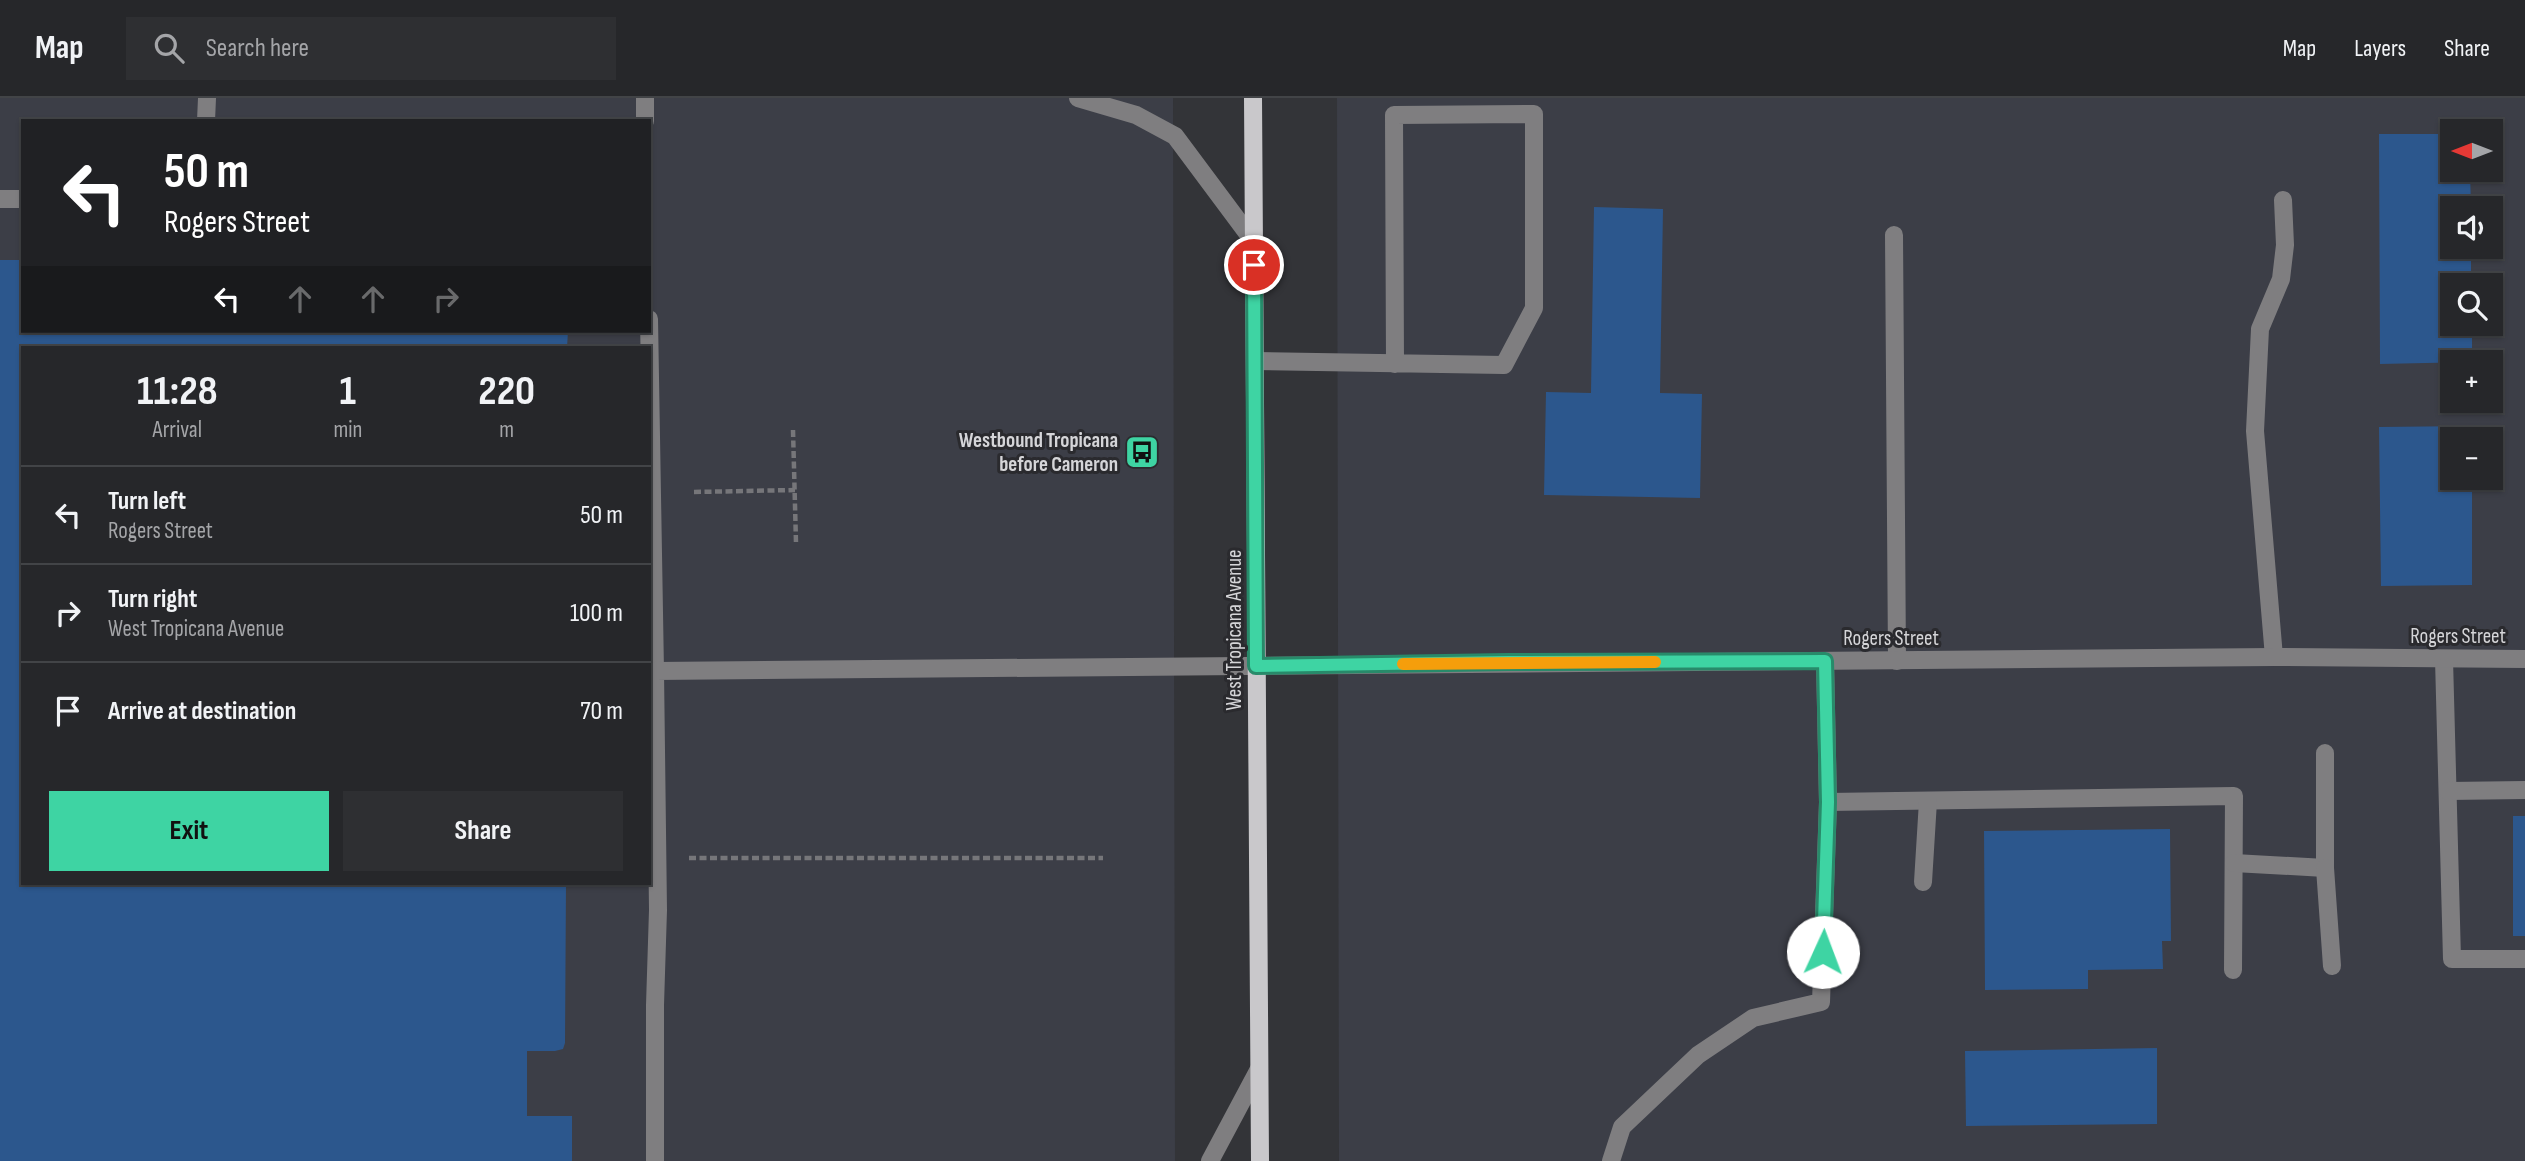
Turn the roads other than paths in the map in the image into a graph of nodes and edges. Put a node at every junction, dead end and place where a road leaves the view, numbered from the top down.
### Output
1 (207, 98) edge
2 (645, 98) edge
3 (1078, 98) edge
4 (1253, 98) edge
5 (206, 119) edge
6 (645, 119) edge
7 (0, 199) edge
8 (21, 199) edge
9 (2283, 200) dead end
10 (1894, 235) dead end
11 (1254, 242) junction
12 (1255, 361) junction
13 (1395, 364) junction
14 (651, 436) edge
15 (2274, 657) junction
16 (2444, 659) junction
17 (2525, 659) edge
18 (1825, 661) junction
19 (1897, 661) junction
20 (1256, 666) junction
21 (655, 671) junction
22 (2325, 752) dead end
23 (2525, 790) edge
24 (2448, 791) junction
25 (1928, 801) junction
26 (1828, 802) junction
27 (2234, 863) junction
28 (2325, 868) junction
29 (1923, 882) dead end
30 (2525, 959) edge
31 (2332, 966) dead end
32 (2233, 970) dead end
33 (1259, 1069) junction
34 (655, 1161) edge
35 (1210, 1161) edge
36 (1260, 1161) edge
37 (1611, 1161) edge

1 - 5 street
2 - 6 street
3 - 11 street
4 - 11 main road, West Tropicana Avenue
7 - 8 street
9 - 15 street
10 - 19 street
11 - 12 main road, West Tropicana Avenue
12 - 13 street
12 - 20 main road, West Tropicana Avenue
13 - 13 street
14 - 21 street
15 - 16 street, Rogers Street
15 - 19 street, Rogers Street
16 - 17 street, Rogers Street
16 - 24 street
18 - 19 street, Rogers Street
18 - 20 street, Rogers Street
18 - 26 street
20 - 21 street, Rogers Street
20 - 33 main road, West Tropicana Avenue
21 - 34 street
22 - 28 street
23 - 24 street
24 - 30 street
25 - 26 street
25 - 27 street
25 - 29 street
26 - 37 street
27 - 28 street
27 - 32 street
28 - 31 street
33 - 35 street
33 - 36 main road, West Tropicana Avenue

